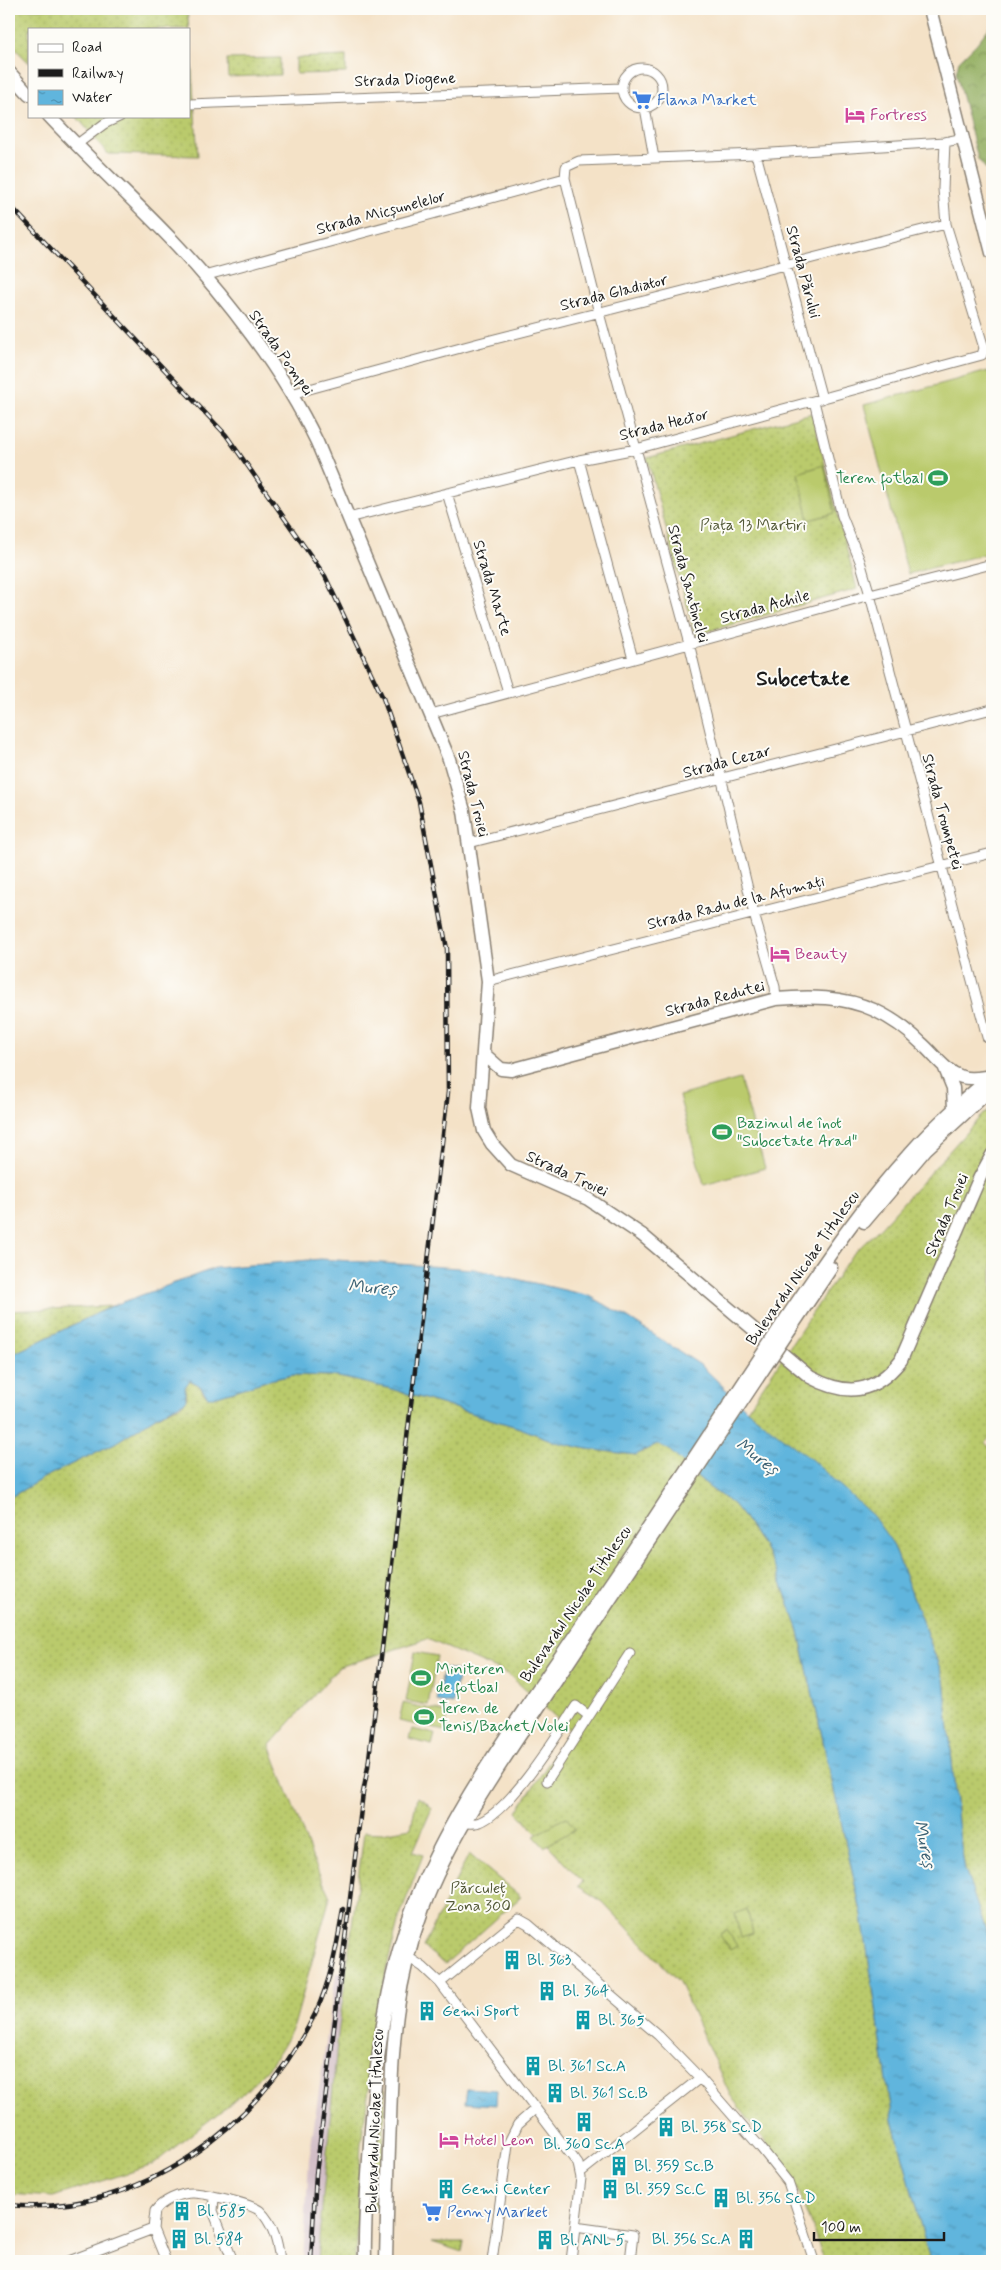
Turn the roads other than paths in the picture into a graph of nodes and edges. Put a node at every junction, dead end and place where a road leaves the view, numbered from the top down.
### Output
1 (930, 9) edge
2 (9, 72) edge
3 (622, 88) junction
4 (28, 93) edge
5 (190, 104) edge
6 (645, 108) junction
7 (51, 118) edge
8 (117, 118) edge
9 (964, 138) junction
10 (945, 142) junction
11 (76, 145) junction
12 (756, 154) junction
13 (654, 158) junction
14 (565, 178) junction
15 (946, 224) junction
16 (992, 253) edge
17 (786, 265) junction
18 (204, 276) junction
19 (599, 313) junction
20 (291, 394) junction
21 (818, 400) junction
22 (636, 449) junction
23 (579, 460) junction
24 (447, 493) junction
25 (348, 518) junction
26 (992, 564) edge
27 (870, 595) junction
28 (689, 643) junction
29 (633, 659) junction
30 (408, 660) joint
31 (508, 692) junction
32 (992, 709) edge
33 (431, 714) junction
34 (905, 731) junction
35 (722, 779) junction
36 (469, 843) junction
37 (992, 853) edge
38 (941, 866) junction
39 (754, 914) junction
40 (488, 981) junction
41 (776, 999) junction
42 (986, 1037) dead end
43 (484, 1054) junction
44 (944, 1066) junction
45 (992, 1076) edge
46 (992, 1088) edge
47 (954, 1109) junction
48 (992, 1156) edge
49 (787, 1326) junction
50 (630, 1653) dead end
51 (532, 1708) junction
52 (589, 1716) junction
53 (547, 1781) dead end
54 (464, 1823) junction
55 (408, 1957) junction
56 (440, 1983) junction
57 (700, 2078) junction
58 (535, 2108) junction
59 (580, 2172) junction
60 (214, 2197) junction
61 (575, 2227) junction
62 (153, 2230) junction
63 (69, 2261) edge
64 (166, 2261) edge
65 (233, 2261) edge
66 (280, 2261) edge
67 (365, 2261) edge
68 (386, 2261) edge
69 (492, 2261) edge
70 (571, 2261) edge
71 (630, 2261) edge
72 (814, 2261) edge

1 - 9 main road
2 - 4 main road
3 - 5 street, Strada Diogene
3 - 6 street
3 - 6 street
6 - 13 street
7 - 11 main road, Strada Pompei
8 - 11 street
9 - 10 street
9 - 16 main road
10 - 12 street
10 - 15 street
11 - 18 main road, Strada Pompei
12 - 13 street
12 - 17 street, Strada Părului
13 - 14 street
14 - 18 street, Strada Micșunelelor
14 - 19 street, Strada Santinelei
15 - 17 street, Strada Gladiator
15 - 21 street, Strada Hector
17 - 19 street, Strada Gladiator
17 - 21 street, Strada Părului
18 - 20 main road, Strada Pompei
19 - 20 street, Strada Gladiator
19 - 22 street, Strada Santinelei
20 - 25 main road, Strada Pompei
21 - 22 street, Strada Hector
21 - 27 street
22 - 23 street, Strada Hector
22 - 28 street, Strada Santinelei
23 - 24 street, Strada Hector
23 - 29 street
24 - 25 street, Strada Hector
24 - 31 street, Strada Marte
25 - 30 main road, Strada Pompei
26 - 27 street, Strada Achile
27 - 28 street, Strada Achile
27 - 34 street, Strada Trompetei
28 - 29 street, Strada Achile
28 - 35 street, Strada Santinelei
29 - 31 street, Strada Achile
30 - 33 main road, Strada Troiei
31 - 33 street, Strada Achile
32 - 34 street, Strada Cezar
33 - 36 main road, Strada Troiei
34 - 35 street, Strada Cezar
34 - 38 street, Strada Trompetei
35 - 36 street, Strada Cezar
35 - 39 street, Strada Santinelei
36 - 40 main road, Strada Troiei
37 - 38 street, Strada Radu de la Afumați
38 - 39 street, Strada Radu de la Afumați
38 - 42 street, Strada Trompetei
39 - 40 street, Strada Radu de la Afumați
39 - 41 street, Strada Santinelei
40 - 43 main road, Strada Troiei
41 - 43 main road, Strada Redutei
41 - 44 main road, Strada Redutei
43 - 48 main road, Strada Troiei
44 - 45 main road
44 - 47 main road
45 - 47 main road, Bulevardul Nicolae Titulescu
46 - 49 main road, Bulevardul Nicolae Titulescu
47 - 49 main road, Bulevardul Nicolae Titulescu
49 - 51 main road, Bulevardul Nicolae Titulescu, bridge
50 - 52 street
51 - 54 main road, Bulevardul Nicolae Titulescu
51 - 67 main road, Bulevardul Nicolae Titulescu
52 - 53 street
52 - 54 street
54 - 55 main road, Bulevardul Nicolae Titulescu
55 - 56 street
55 - 68 main road, Bulevardul Nicolae Titulescu
56 - 57 street
56 - 58 street
57 - 59 street
57 - 72 street
58 - 59 street
58 - 69 street
59 - 61 street
60 - 62 street
60 - 65 street
60 - 66 street
61 - 70 street
61 - 71 street
62 - 63 street
62 - 64 street

